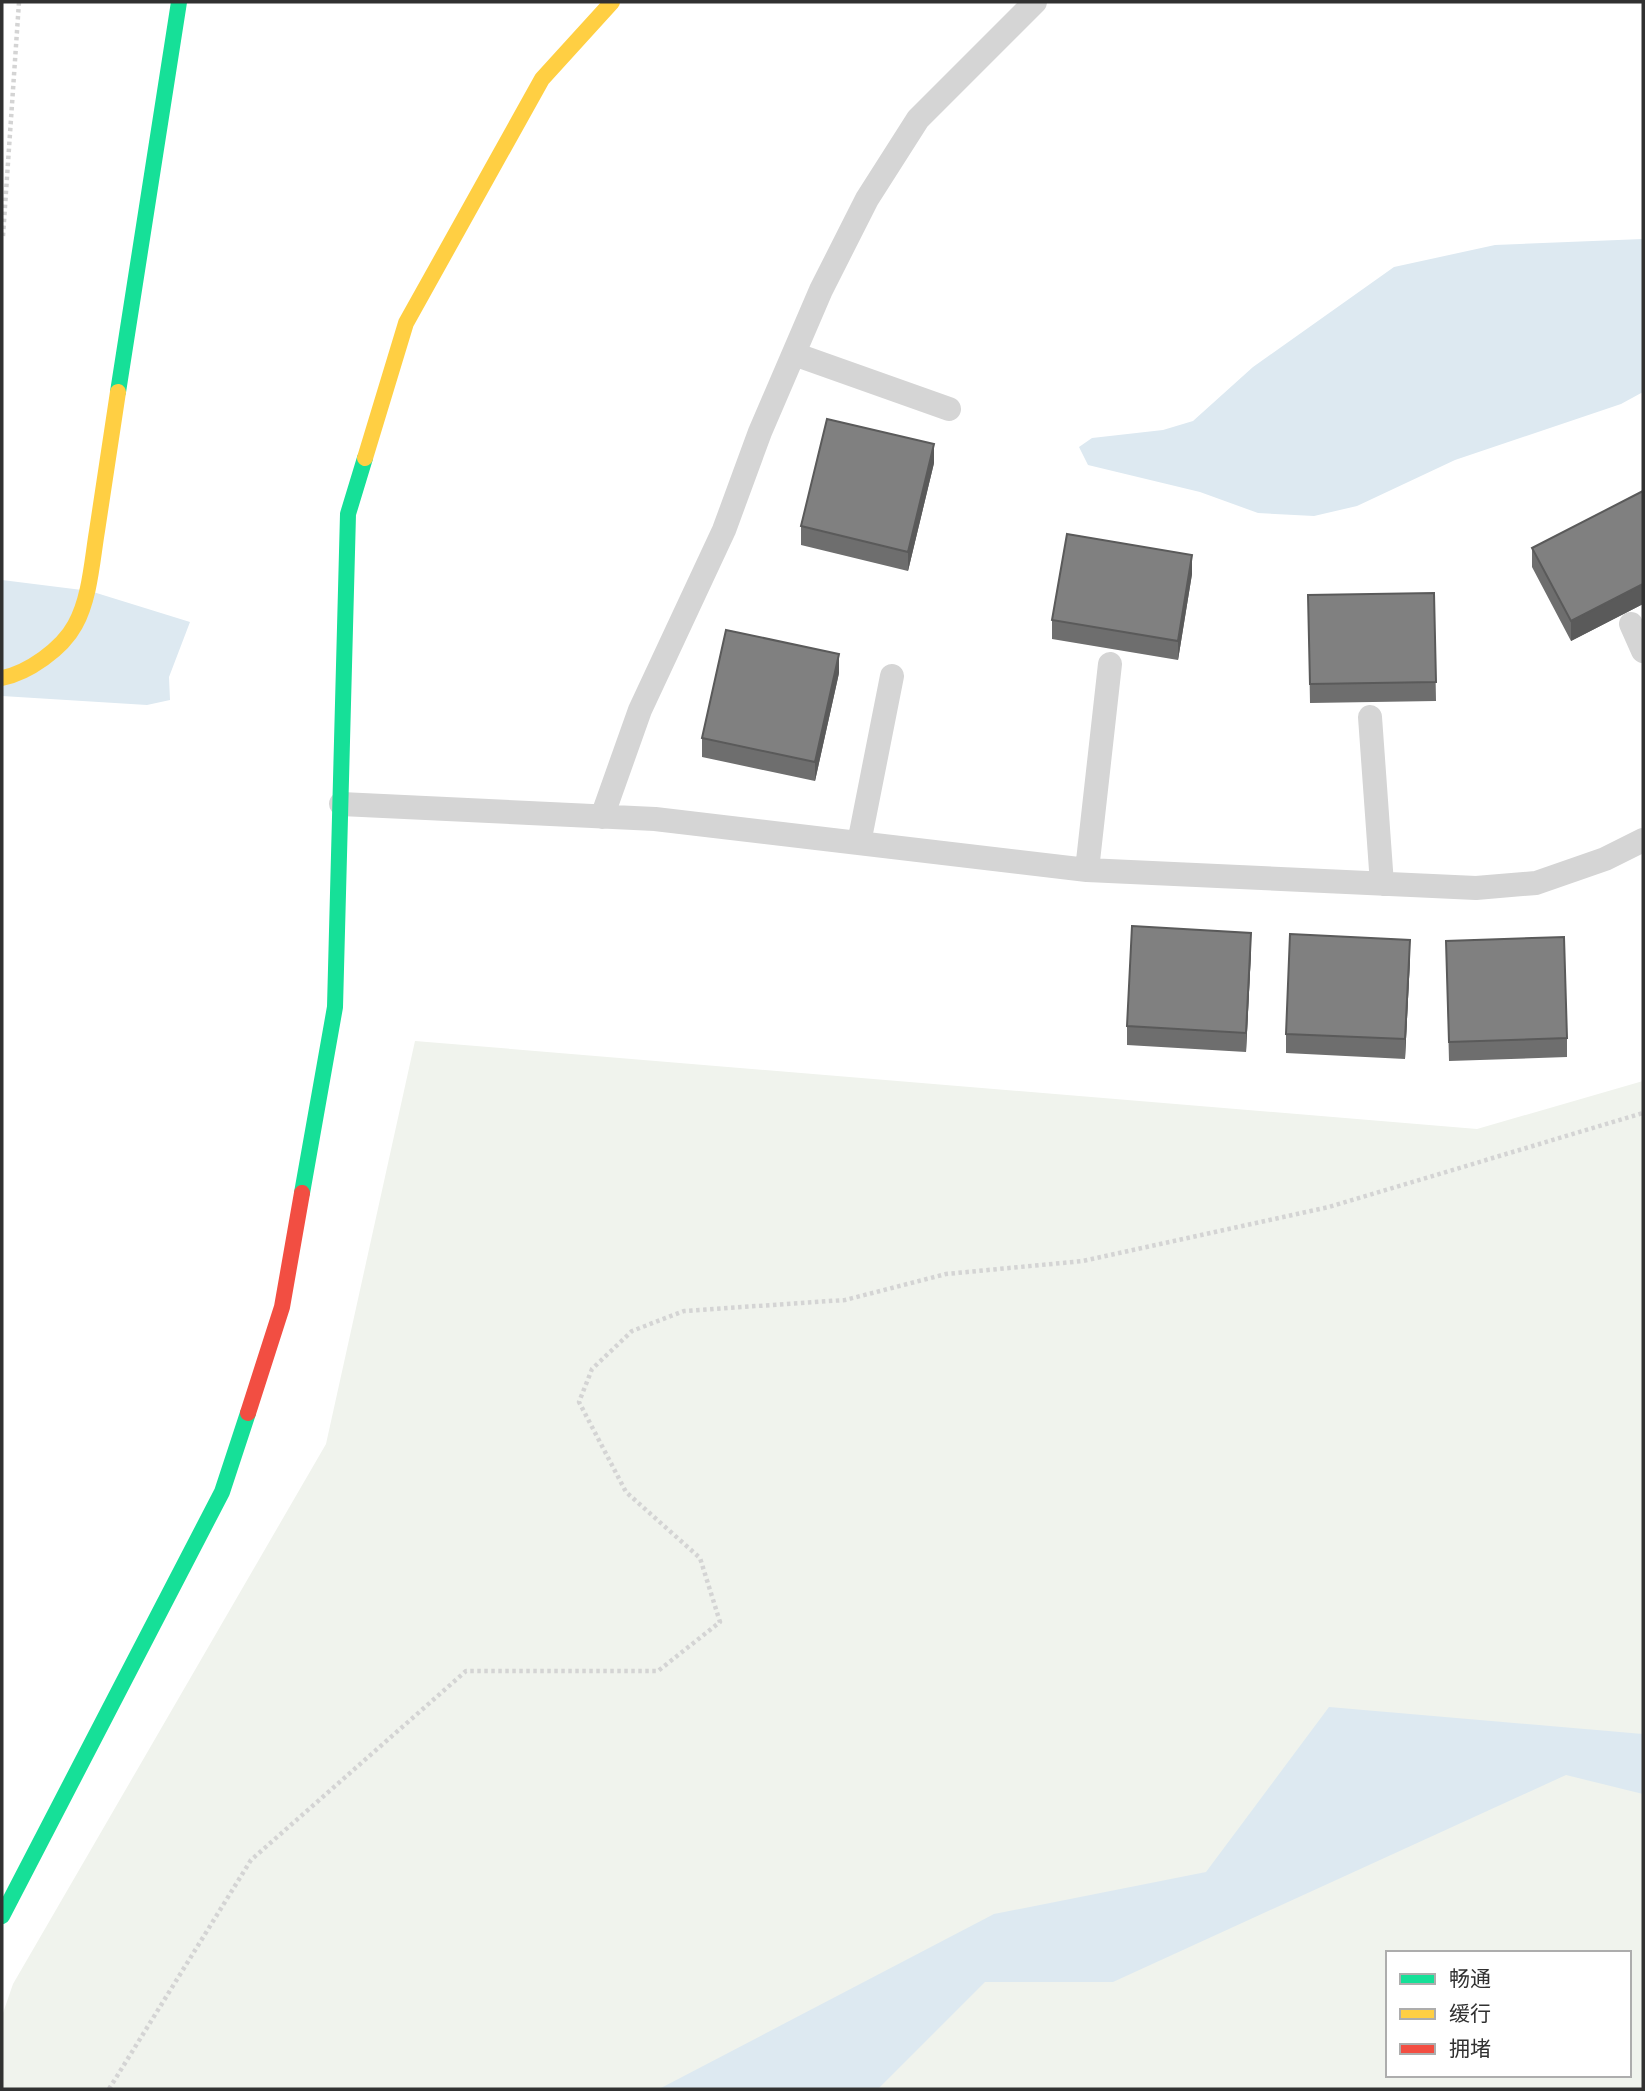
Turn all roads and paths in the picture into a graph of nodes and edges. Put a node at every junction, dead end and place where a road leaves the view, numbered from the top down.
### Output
1 (19, 2) edge
2 (179, 2) edge
3 (612, 2) edge
4 (1035, 2) edge
5 (3, 236) edge
6 (794, 354) junction
7 (949, 409) dead end
8 (1631, 624) dead end
9 (1643, 651) edge
10 (1110, 664) dead end
11 (892, 676) dead end
12 (2, 678) edge
13 (1370, 717) dead end
14 (341, 804) junction
15 (602, 817) junction
16 (1643, 840) edge
17 (859, 844) junction
18 (1087, 870) junction
19 (1382, 884) junction
20 (1643, 1113) edge
21 (2, 1916) edge
22 (109, 2089) edge

1 - 5 path
2 - 12 street
3 - 14 street
4 - 6 lane
6 - 7 lane
6 - 15 lane
8 - 9 lane
10 - 18 lane
11 - 17 lane
13 - 19 lane
14 - 15 lane
14 - 21 street
15 - 17 lane
16 - 19 lane
17 - 18 lane
18 - 19 lane
20 - 22 path

